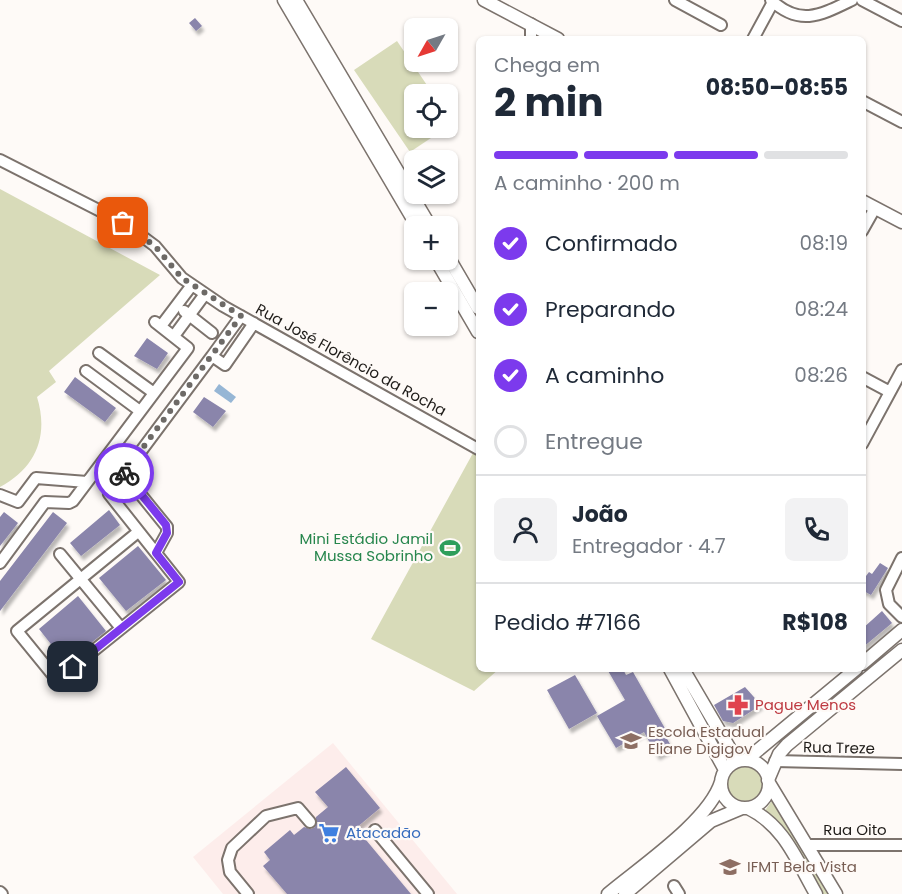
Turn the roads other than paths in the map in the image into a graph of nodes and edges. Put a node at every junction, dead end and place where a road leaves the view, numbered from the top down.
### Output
1 (285, 0) edge
2 (296, 0) edge
3 (484, 0) edge
4 (675, 0) edge
5 (852, 0) edge
6 (862, 0) edge
7 (772, 1) edge
8 (902, 21) edge
9 (531, 24) junction
10 (721, 24) dead end
11 (531, 36) edge
12 (553, 36) edge
13 (754, 36) edge
14 (866, 103) edge
15 (902, 122) edge
16 (0, 160) edge
17 (866, 203) edge
18 (875, 208) junction
19 (411, 216) edge
20 (424, 216) edge
21 (902, 222) edge
22 (866, 224) edge
23 (442, 270) edge
24 (456, 270) edge
25 (192, 285) junction
26 (205, 294) junction
27 (177, 305) junction
28 (476, 305) edge
29 (190, 315) junction
30 (241, 316) junction
31 (254, 323) junction
32 (476, 329) edge
33 (212, 333) dead end
34 (174, 336) junction
35 (99, 353) dead end
36 (212, 356) junction
37 (902, 370) edge
38 (86, 371) dead end
39 (866, 379) edge
40 (890, 392) junction
41 (154, 393) junction
42 (140, 411) junction
43 (866, 437) edge
44 (476, 447) edge
45 (124, 474) junction
46 (87, 482) junction
47 (0, 495) edge
48 (138, 532) junction
49 (156, 553) junction
50 (60, 554) dead end
51 (902, 558) edge
52 (0, 563) edge
53 (81, 579) junction
54 (902, 617) edge
55 (121, 628) junction
56 (902, 630) edge
57 (902, 650) edge
58 (866, 656) edge
59 (671, 672) edge
60 (685, 672) edge
61 (852, 672) edge
62 (742, 761) junction
63 (775, 761) junction
64 (901, 763) edge
65 (723, 776) junction
66 (769, 781) junction
67 (745, 808) junction
68 (310, 822) dead end
69 (375, 830) dead end
70 (808, 845) junction
71 (902, 845) edge
72 (248, 894) edge
73 (428, 894) edge
74 (608, 894) edge
75 (625, 894) edge
76 (816, 894) edge
77 (836, 894) edge

1 - 19 main road
2 - 20 main road
3 - 9 main road
4 - 10 street
5 - 7 street
6 - 8 street
7 - 13 street
9 - 11 street
9 - 12 main road
14 - 15 street
16 - 25 street, Rua José Florêncio da Rocha
17 - 18 main road
18 - 21 main road
18 - 22 street
23 - 32 main road
24 - 28 main road
25 - 26 street, Rua José Florêncio da Rocha
25 - 27 street
26 - 29 street
26 - 30 street, Rua José Florêncio da Rocha
27 - 29 street
27 - 34 street
29 - 33 street
29 - 34 street
30 - 31 street, Rua José Florêncio da Rocha
30 - 36 street
31 - 36 street
31 - 44 street, Rua José Florêncio da Rocha
34 - 41 street
35 - 41 street
36 - 45 street
37 - 40 street
38 - 42 street
39 - 40 street
40 - 43 street
41 - 42 street
42 - 46 street
45 - 48 street
45 - 49 street
46 - 47 street
46 - 52 street
48 - 49 street
48 - 53 street
49 - 55 street
50 - 53 street
51 - 54 street
53 - 55 street
53 - 55 street
56 - 58 main road
57 - 63 main road
59 - 65 main road
60 - 62 main road
61 - 62 main road
62 - 65 main road
62 - 66 main road
63 - 64 street, Rua Treze
63 - 66 main road
65 - 67 main road
65 - 74 main road
66 - 67 main road
66 - 70 main road
67 - 75 main road
67 - 76 main road
68 - 72 street
69 - 73 street
70 - 71 street, Rua Oito
70 - 77 main road

